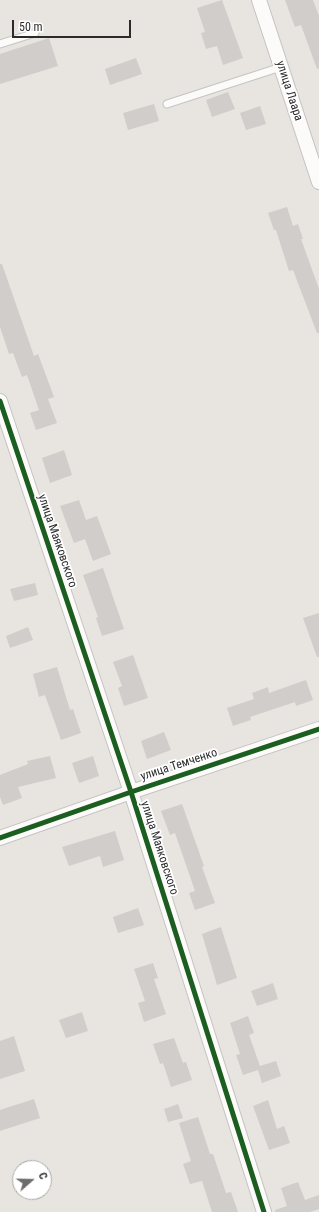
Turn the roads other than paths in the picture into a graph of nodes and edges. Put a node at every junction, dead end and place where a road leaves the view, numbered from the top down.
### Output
1 (259, 0) edge
2 (35, 33) dead end
3 (0, 44) edge
4 (281, 67) junction
5 (167, 104) dead end
6 (319, 182) edge
7 (0, 401) edge
8 (319, 729) edge
9 (131, 792) junction
10 (0, 838) edge
11 (264, 1212) edge

1 - 4 street, улица Лаара
2 - 3 lane
4 - 5 lane
4 - 6 street, улица Лаара
7 - 9 street, улица Маяковского
8 - 9 street, улица Темченко
9 - 10 street, улица Темченко
9 - 11 street, улица Маяковского

